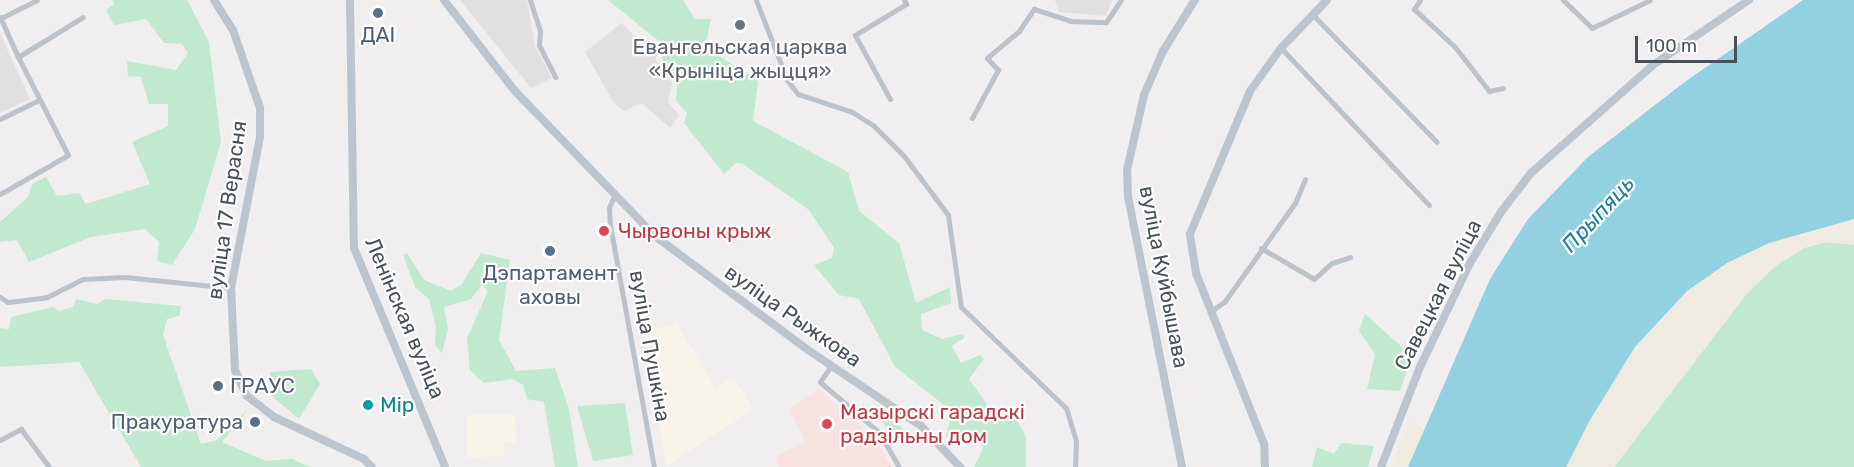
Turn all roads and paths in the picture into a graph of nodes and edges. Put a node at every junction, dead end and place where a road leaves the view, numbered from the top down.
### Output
1 (37, 0) edge
2 (214, 0) edge
3 (350, 0) edge
4 (444, 0) edge
5 (530, 0) edge
6 (756, 0) edge
7 (904, 0) edge
8 (1121, 0) edge
9 (1196, 0) edge
10 (1327, 0) edge
11 (1420, 0) edge
12 (1563, 0) edge
13 (1650, 0) edge
14 (1749, 0) edge
15 (1313, 15) junction
16 (0, 17) edge
17 (83, 17) dead end
18 (1281, 48) junction
19 (18, 57) junction
20 (555, 77) dead end
21 (1503, 88) dead end
22 (890, 99) dead end
23 (37, 101) junction
24 (972, 118) dead end
25 (0, 119) edge
26 (1437, 142) dead end
27 (1305, 178) dead end
28 (0, 194) edge
29 (614, 196) junction
30 (1429, 205) dead end
31 (1261, 248) junction
32 (1350, 256) dead end
33 (231, 288) junction
34 (0, 297) edge
35 (1210, 312) junction
36 (831, 366) junction
37 (0, 440) edge
38 (50, 467) edge
39 (372, 467) edge
40 (445, 467) edge
41 (654, 467) edge
42 (899, 467) edge
43 (960, 467) edge
44 (1075, 467) edge
45 (1182, 467) edge
46 (1265, 467) edge
47 (1381, 467) edge

1 - 16 street
2 - 33 main road, вуліца 17 Верасня
3 - 40 main road, Ленінская вуліца
4 - 29 main road, вуліца Рыжкова
5 - 20 street
6 - 44 street
7 - 22 street
8 - 24 street
9 - 45 main road, вуліца Куйбышава
10 - 15 main road
11 - 21 street
12 - 13 street
14 - 47 main road, Савецкая вуліца
15 - 18 main road
15 - 26 street
16 - 19 street
17 - 19 street
18 - 30 street
18 - 35 main road
19 - 23 street
23 - 25 street
23 - 28 street
27 - 31 street
29 - 36 main road, вуліца Рыжкова
29 - 41 street, вуліца Пушкіна
31 - 32 street
31 - 35 street
33 - 34 street
33 - 39 main road, вуліца 17 Верасня
35 - 46 main road
36 - 42 street
36 - 43 main road, вуліца Рыжкова
37 - 38 street

